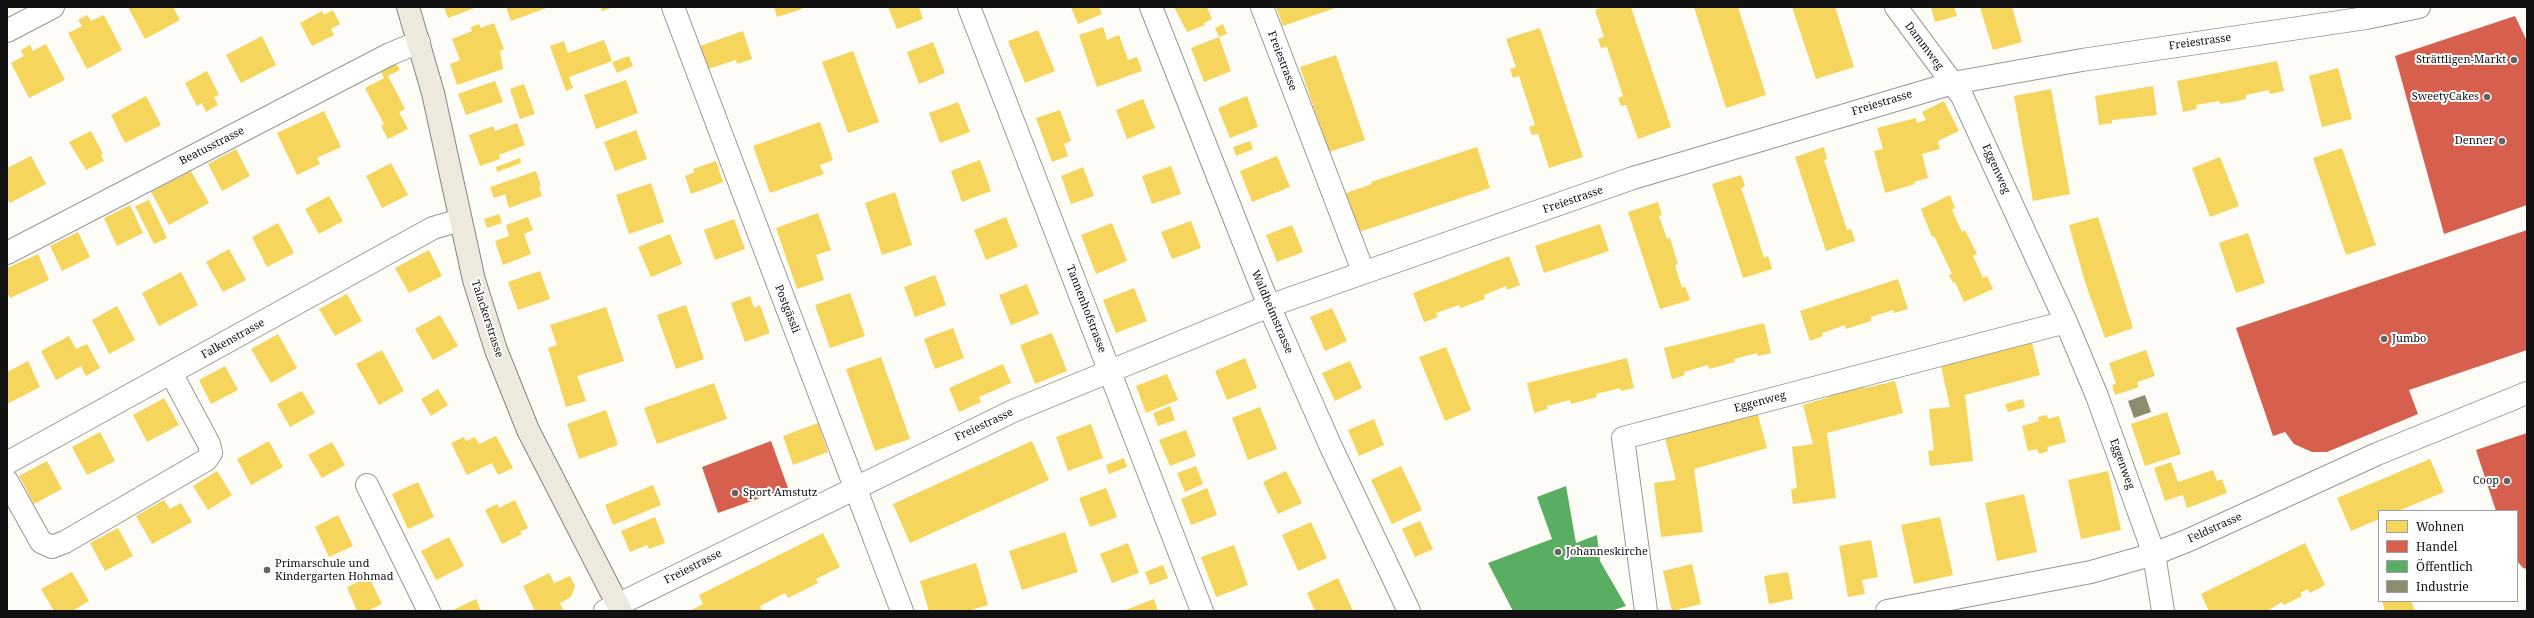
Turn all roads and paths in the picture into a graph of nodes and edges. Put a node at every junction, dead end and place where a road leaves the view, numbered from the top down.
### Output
1 (53, 7) edge
2 (408, 7) edge
3 (673, 7) edge
4 (969, 7) edge
5 (1151, 7) edge
6 (1262, 7) edge
7 (1896, 7) edge
8 (2419, 7) edge
9 (7, 31) edge
10 (419, 42) junction
11 (1953, 83) junction
12 (460, 220) junction
13 (7, 253) edge
14 (1363, 271) junction
15 (1269, 306) junction
16 (2066, 322) junction
17 (1110, 371) junction
18 (171, 373) junction
19 (2527, 393) edge
20 (7, 463) edge
21 (7, 481) edge
22 (368, 484) dead end
23 (855, 488) junction
24 (2154, 554) junction
25 (614, 609) edge
26 (429, 611) edge
27 (902, 611) edge
28 (1202, 611) edge
29 (1409, 611) edge
30 (1646, 611) edge
31 (1887, 611) edge
32 (2163, 611) edge

1 - 9 street
2 - 10 main road, Talackerstrasse
3 - 23 street, Postgässli
4 - 17 street, Tannenhofstrasse
5 - 15 street, Waldheimstrasse
6 - 14 street, Freiestrasse
7 - 11 street, Dammweg
8 - 11 street, Freiestrasse
10 - 12 main road, Talackerstrasse
10 - 13 street, Beatusstrasse
11 - 14 street, Freiestrasse
11 - 16 street, Eggenweg
12 - 18 street, Falkenstrasse
12 - 25 main road, Talackerstrasse
14 - 15 street, Freiestrasse
15 - 17 street, Freiestrasse
15 - 29 street, Waldheimstrasse
16 - 24 street, Eggenweg
16 - 30 street, Eggenweg
17 - 23 street, Freiestrasse
17 - 28 street, Tannenhofstrasse
18 - 20 street, Falkenstrasse
18 - 21 street
19 - 24 street, Feldstrasse
22 - 26 street
23 - 25 street, Freiestrasse
23 - 27 street, Postgässli
24 - 31 street, Feldstrasse
24 - 32 street, Eggenweg

